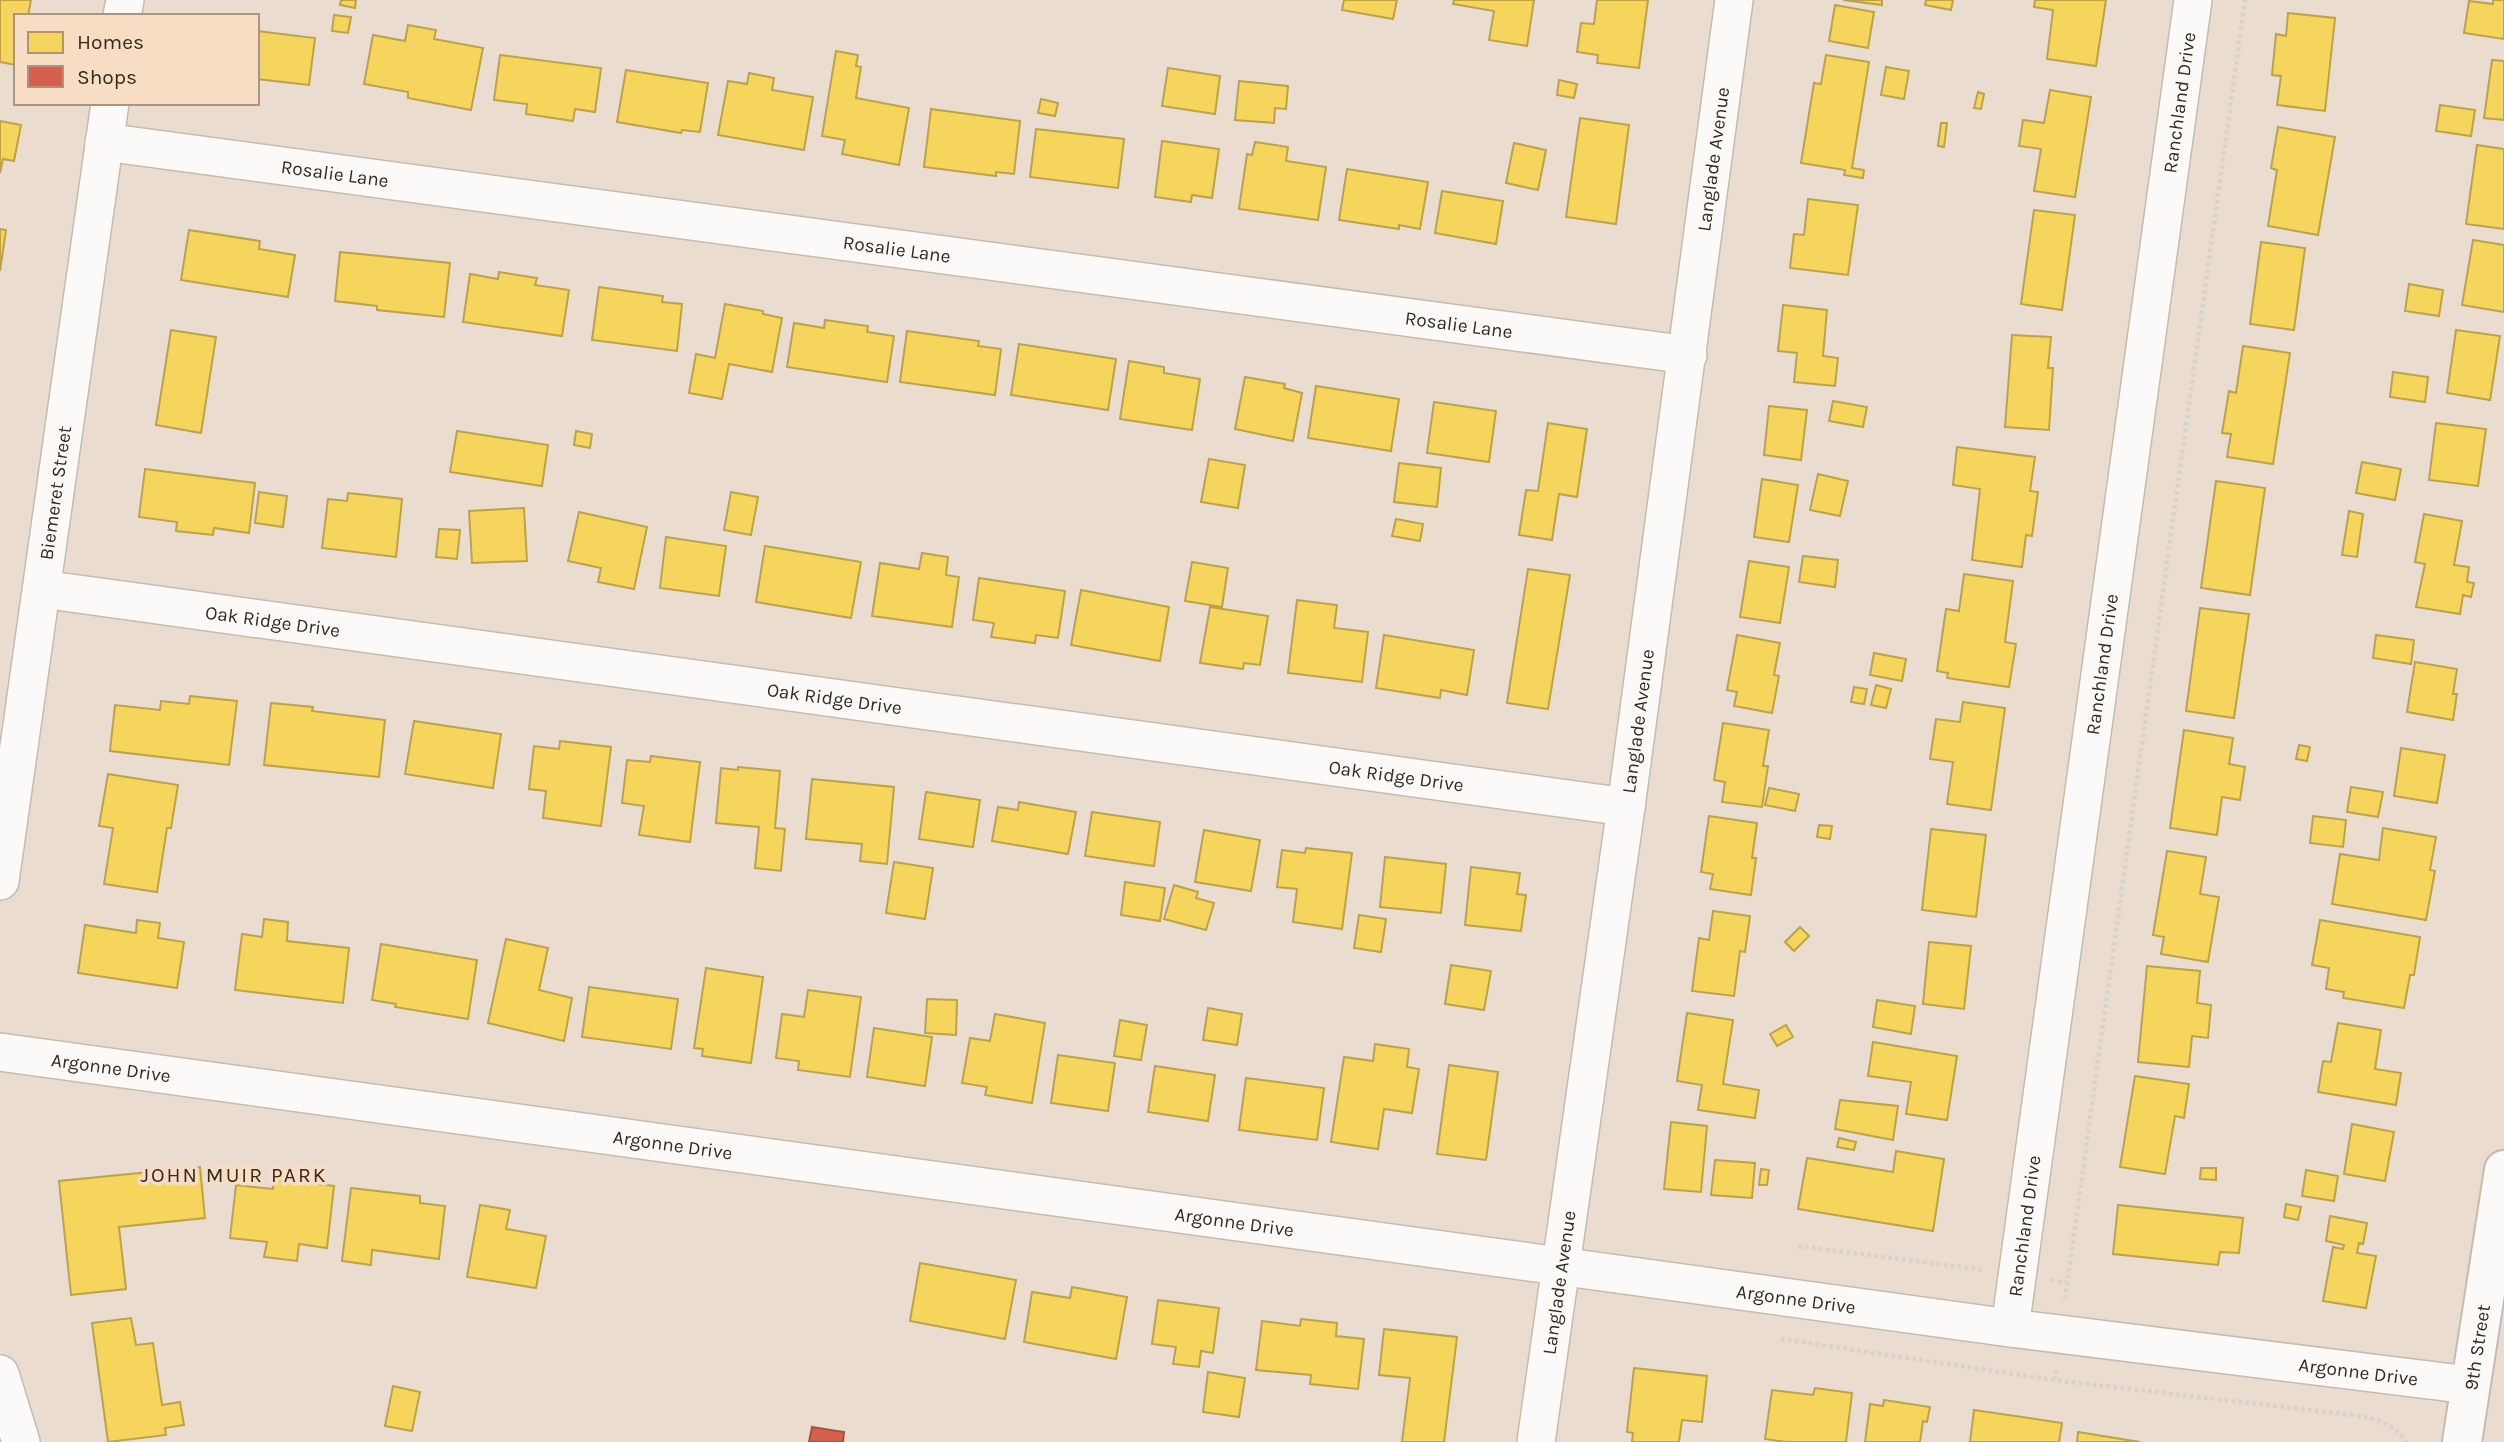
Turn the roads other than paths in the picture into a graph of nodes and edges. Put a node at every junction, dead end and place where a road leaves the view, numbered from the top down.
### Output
1 (1734, 0) edge
2 (2193, 0) edge
3 (110, 105) edge
4 (104, 142) junction
5 (1688, 355) junction
6 (41, 589) junction
7 (1626, 807) junction
8 (0, 881) edge
9 (0, 1052) edge
10 (2504, 1170) edge
11 (1562, 1266) junction
12 (2010, 1328) junction
13 (0, 1374) edge
14 (2469, 1385) junction
15 (21, 1442) edge
16 (1536, 1442) edge
17 (2462, 1442) edge

1 - 5 street, Langlade Avenue
2 - 12 street, Ranchland Drive
3 - 4 street, Biemeret Street
4 - 5 street, Rosalie Lane
4 - 6 street, Biemeret Street
5 - 7 street, Langlade Avenue
6 - 7 street, Oak Ridge Drive
6 - 8 street, Biemeret Street
7 - 11 street, Langlade Avenue
9 - 11 street, Argonne Drive
10 - 14 street, 9th Street
11 - 12 street, Argonne Drive
11 - 16 street, Langlade Avenue
12 - 14 street, Argonne Drive
13 - 15 street
14 - 17 street, 9th Street

